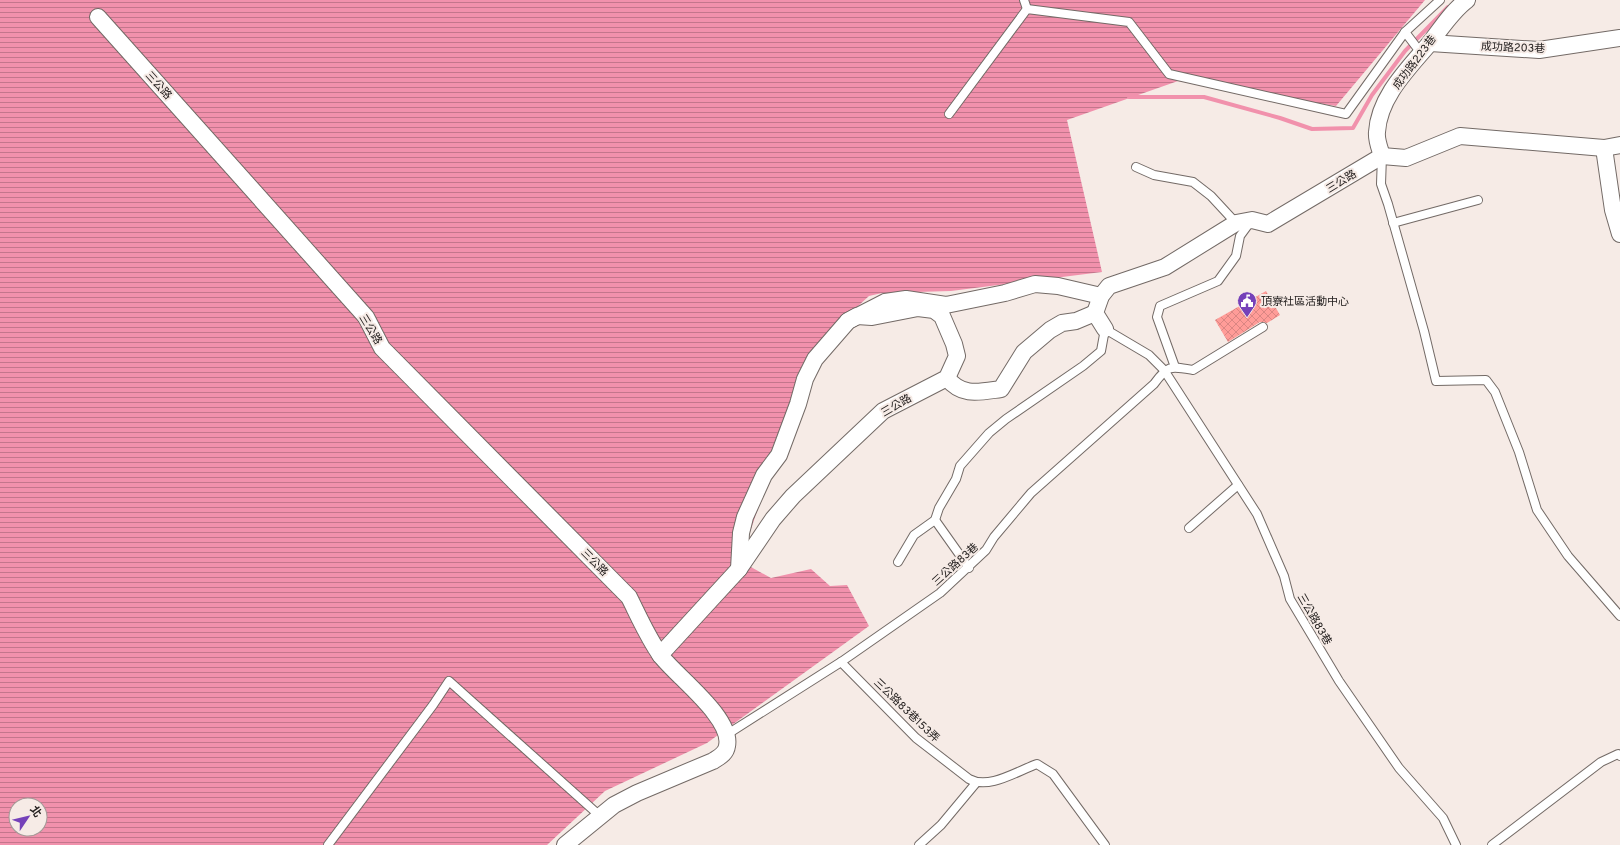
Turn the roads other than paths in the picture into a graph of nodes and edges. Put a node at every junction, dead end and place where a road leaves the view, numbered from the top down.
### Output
1 (1024, 0) edge
2 (1440, 0) edge
3 (1467, 0) edge
4 (1027, 9) junction
5 (98, 17) dead end
6 (1405, 32) junction
7 (1620, 38) edge
8 (1425, 48) junction
9 (949, 114) dead end
10 (1620, 145) edge
11 (1604, 148) junction
12 (1382, 156) junction
13 (1136, 166) dead end
14 (1478, 200) dead end
15 (1244, 222) junction
16 (1393, 223) junction
17 (1620, 234) edge
18 (1101, 296) junction
19 (1095, 313) junction
20 (848, 321) junction
21 (1263, 327) dead end
22 (1105, 329) junction
23 (1175, 367) junction
24 (1164, 370) junction
25 (947, 378) junction
26 (1238, 485) junction
27 (934, 520) junction
28 (1189, 528) dead end
29 (898, 562) dead end
30 (739, 568) junction
31 (969, 568) junction
32 (1620, 616) edge
33 (660, 655) junction
34 (841, 662) junction
35 (726, 735) junction
36 (1620, 756) edge
37 (976, 783) junction
38 (600, 816) junction
39 (328, 845) edge
40 (565, 845) edge
41 (919, 845) edge
42 (1105, 845) edge
43 (1456, 845) edge
44 (1492, 845) edge

1 - 4 lane
2 - 6 lane
3 - 8 street, 成功路223巷
4 - 6 lane
4 - 9 lane
5 - 33 street, 三公路
6 - 8 lane
7 - 8 street, 成功路203巷
8 - 12 street, 成功路223巷
10 - 11 street
11 - 12 street
11 - 17 street
12 - 15 street, 三公路
12 - 16 lane
13 - 15 lane
14 - 16 lane
15 - 18 street
15 - 23 lane
16 - 32 lane
18 - 19 street
18 - 20 street
19 - 22 street
19 - 25 street
20 - 25 street
20 - 30 street
21 - 23 lane
22 - 24 lane, 三公路83巷
22 - 27 lane
23 - 24 lane
24 - 26 lane, 三公路83巷
24 - 31 lane, 三公路83巷
25 - 30 street, 三公路
26 - 28 lane
26 - 43 lane, 三公路83巷
27 - 29 lane
27 - 31 lane
30 - 33 street, 三公路
31 - 34 lane, 三公路83巷
33 - 35 street, 三公路
34 - 35 lane, 三公路83巷
34 - 37 lane, 三公路83巷153弄
35 - 38 street
36 - 44 lane
37 - 41 lane
37 - 42 lane
38 - 39 lane
38 - 40 street

